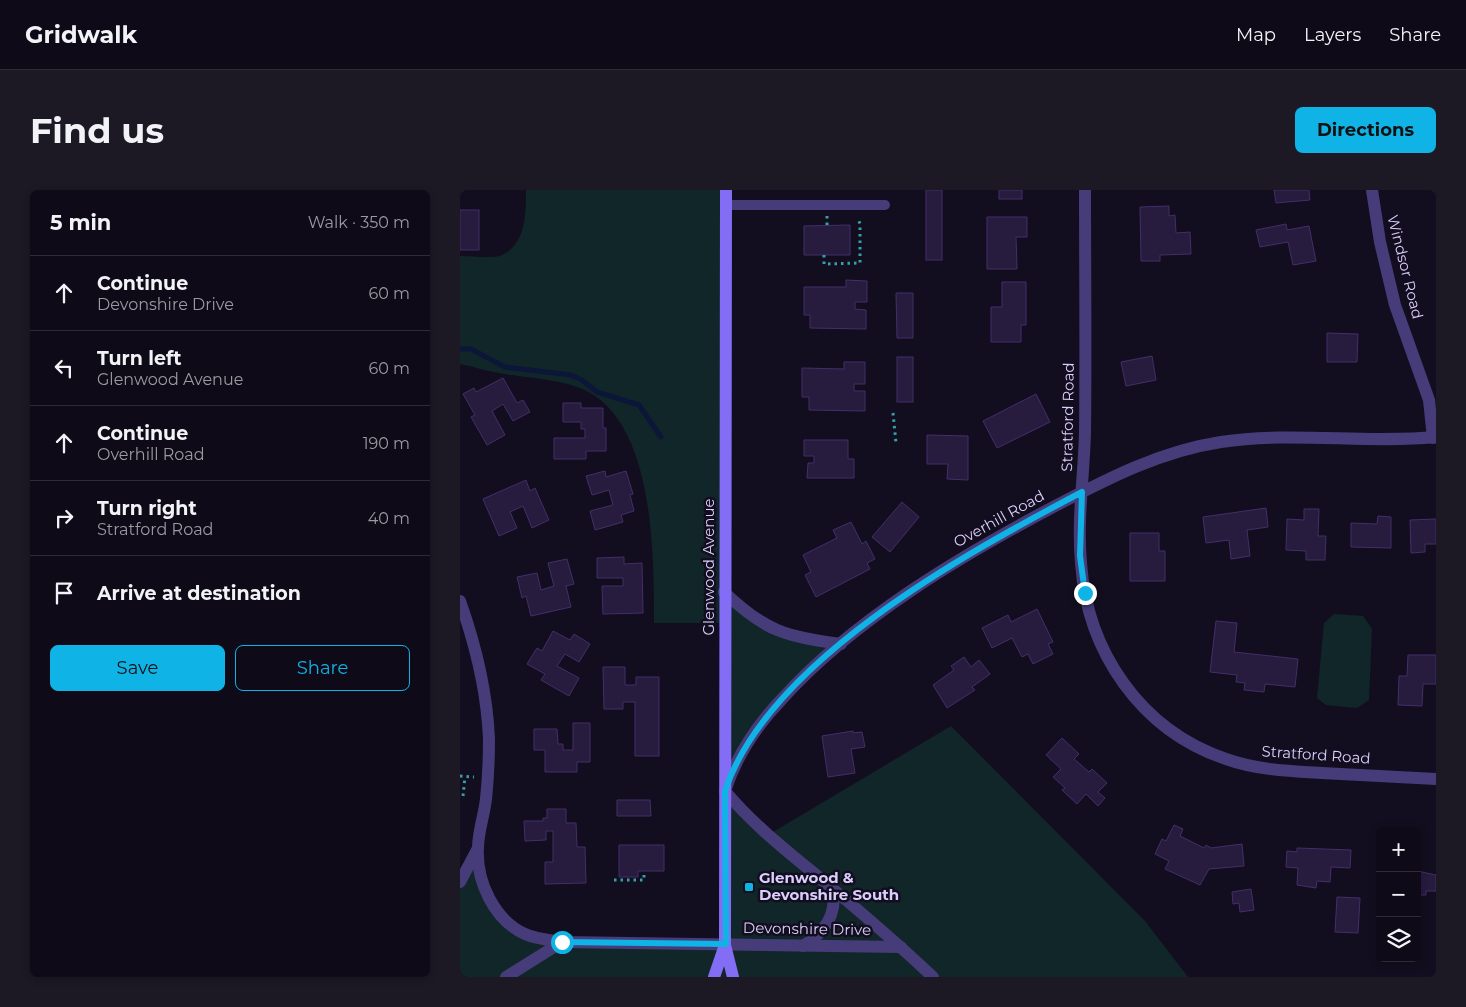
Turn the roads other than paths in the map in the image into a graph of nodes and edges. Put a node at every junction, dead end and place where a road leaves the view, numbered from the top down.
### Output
1 (726, 190) edge
2 (1085, 190) edge
3 (1372, 190) edge
4 (726, 205) junction
5 (885, 205) dead end
6 (1434, 438) edge
7 (1082, 492) junction
8 (724, 592) junction
9 (460, 601) edge
10 (840, 644) junction
11 (1436, 779) edge
12 (725, 791) junction
13 (478, 848) junction
14 (460, 882) edge
15 (833, 889) junction
16 (562, 942) junction
17 (726, 944) junction
18 (803, 946) junction
19 (901, 947) junction
20 (506, 977) edge
21 (714, 977) edge
22 (732, 977) edge
23 (933, 977) edge

1 - 4 street, Glenwood Avenue
2 - 7 street, Stratford Road
3 - 6 street, Windsor Road
4 - 5 lane
4 - 8 street, Glenwood Avenue
6 - 7 street, Overhill Road
7 - 10 street, Overhill Road
7 - 11 street, Stratford Road
8 - 10 street
8 - 12 street, Glenwood Avenue
9 - 13 street, Devonshire Drive
10 - 12 street, Overhill Road
12 - 15 street
12 - 17 street, Glenwood Avenue
13 - 14 street, Devonshire Drive
13 - 16 street, Devonshire Drive
15 - 18 street
15 - 19 street
16 - 17 street, Devonshire Drive
16 - 20 street
17 - 18 street, Devonshire Drive
17 - 21 street, Glenwood Avenue
17 - 22 street, Glenwood Avenue
18 - 19 street, Devonshire Drive
19 - 23 street

